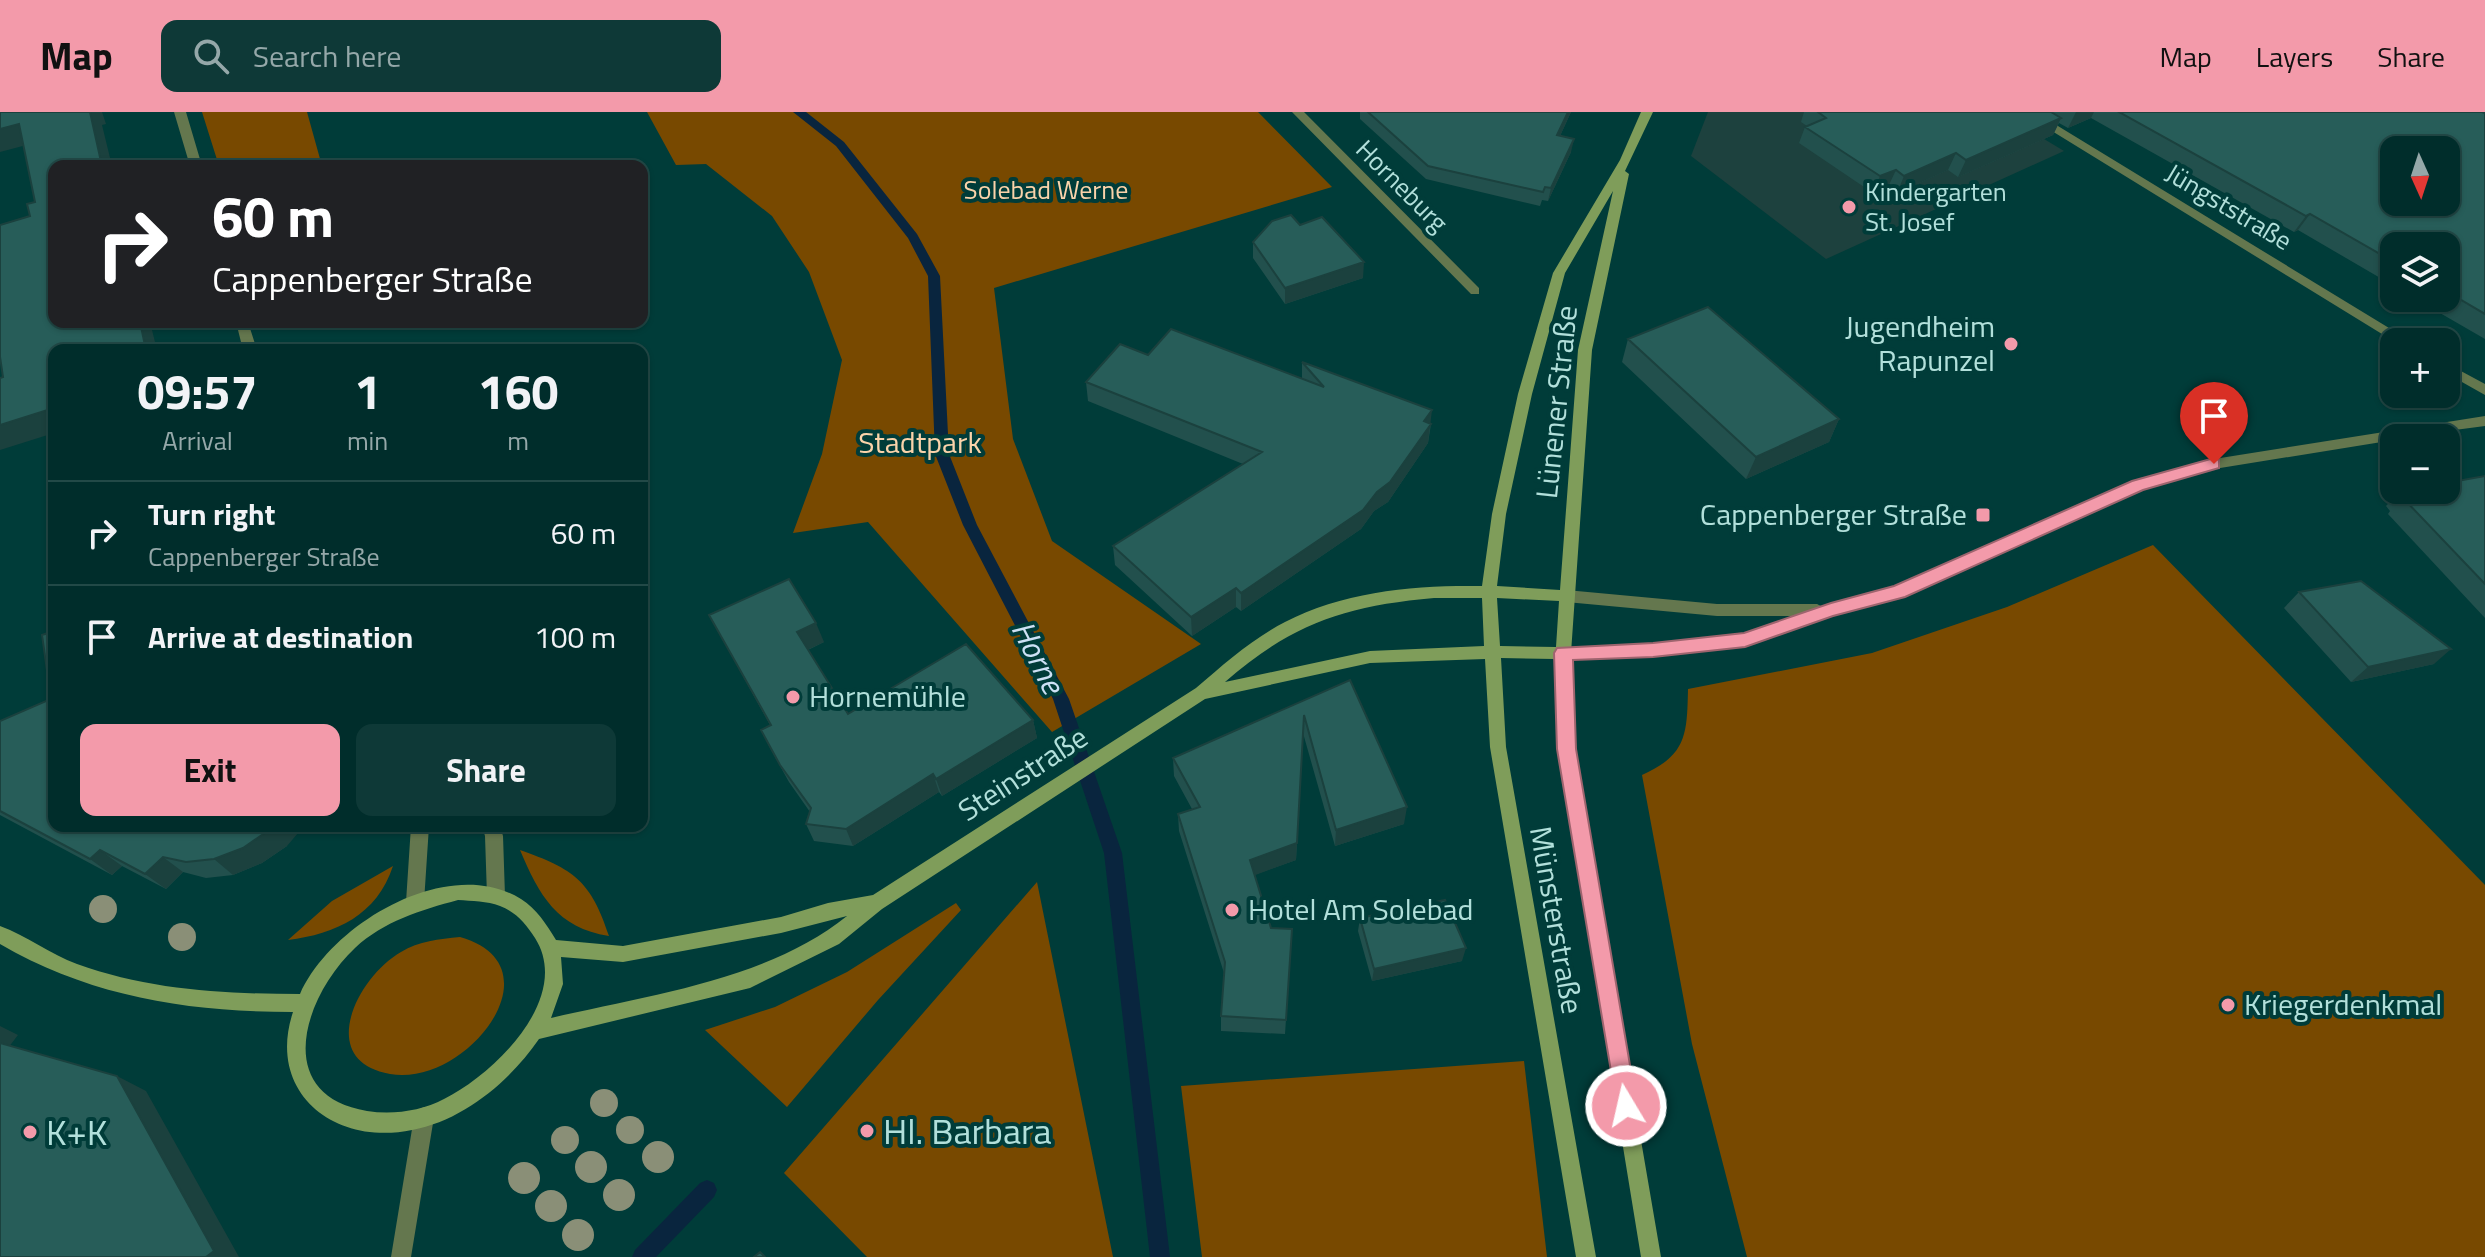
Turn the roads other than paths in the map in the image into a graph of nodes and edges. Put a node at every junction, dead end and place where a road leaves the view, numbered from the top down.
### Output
1 (180, 112) edge
2 (1298, 112) edge
3 (1647, 112) edge
4 (2027, 112) edge
5 (194, 160) edge
6 (1626, 160) junction
7 (1475, 291) dead end
8 (2382, 328) edge
9 (2460, 375) edge
10 (2485, 390) edge
11 (2485, 421) edge
12 (1489, 590) junction
13 (1566, 596) junction
14 (1831, 610) junction
15 (1492, 652) junction
16 (1563, 653) junction
17 (1202, 693) junction
18 (420, 832) edge
19 (493, 832) edge
20 (496, 896) junction
21 (415, 902) junction
22 (876, 903) junction
23 (0, 934) edge
24 (552, 948) junction
25 (304, 1003) junction
26 (536, 1031) junction
27 (424, 1117) junction
28 (401, 1257) edge
29 (1586, 1257) edge
30 (1651, 1257) edge

1 - 5 street
2 - 7 street, Horneburg
3 - 6 main road, Lünener Straße
4 - 8 street, Jüngststraße
6 - 12 main road, Lünener Straße
6 - 13 main road, Lünener Straße
9 - 10 street
11 - 14 street
12 - 13 main road, Steinstraße
12 - 15 main road, Münsterstraße
12 - 17 main road, Steinstraße
13 - 14 street
13 - 16 main road, Lünener Straße
14 - 16 street
15 - 16 main road, Steinstraße
15 - 17 main road, Steinstraße
15 - 29 main road, Münsterstraße
16 - 30 main road, Münsterstraße
17 - 22 main road, Steinstraße
18 - 21 street
19 - 20 street
20 - 21 main road
20 - 24 main road
21 - 25 main road
22 - 24 main road, Steinstraße
22 - 26 main road, Steinstraße
23 - 25 main road
24 - 26 main road
25 - 27 main road
26 - 27 main road
27 - 28 street

